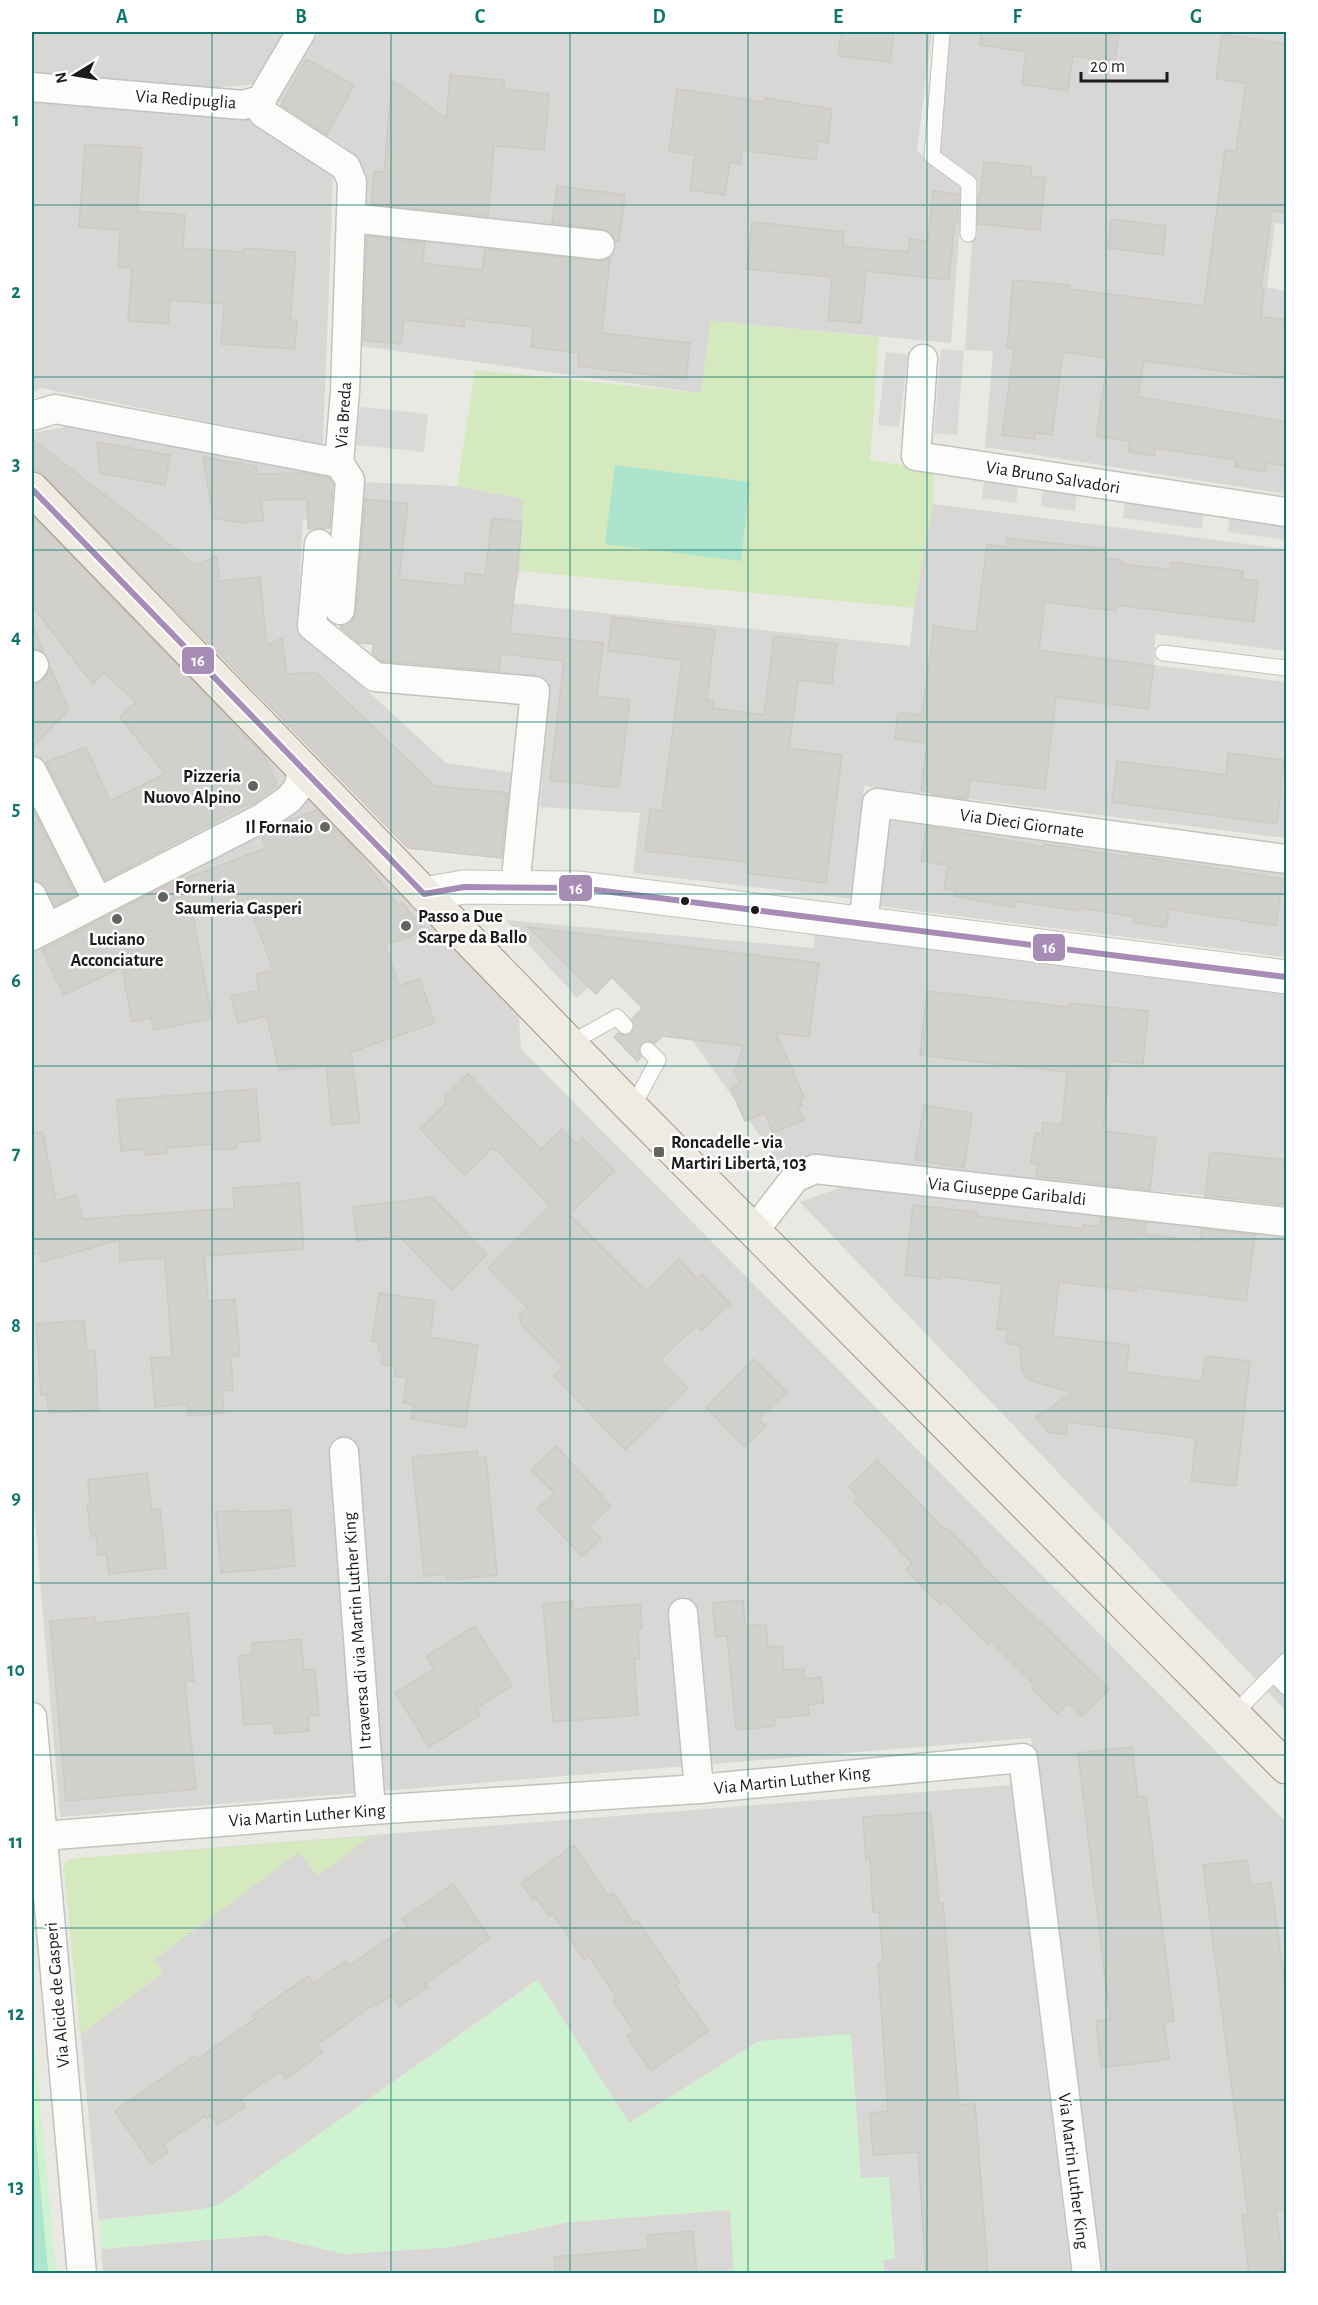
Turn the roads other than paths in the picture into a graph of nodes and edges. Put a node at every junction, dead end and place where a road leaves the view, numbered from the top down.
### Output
1 (302, 32) edge
2 (942, 32) edge
3 (32, 87) edge
4 (261, 100) junction
5 (351, 218) junction
6 (968, 234) dead end
7 (600, 244) dead end
8 (923, 359) dead end
9 (32, 416) edge
10 (339, 463) junction
11 (32, 489) edge
12 (1287, 512) edge
13 (319, 544) dead end
14 (340, 610) dead end
15 (1163, 653) dead end
16 (1287, 668) edge
17 (302, 767) junction
18 (32, 771) edge
19 (1287, 859) edge
20 (515, 887) junction
21 (424, 894) junction
22 (32, 896) edge
23 (98, 902) junction
24 (863, 924) junction
25 (39, 932) edge
26 (1287, 977) edge
27 (625, 1026) dead end
28 (569, 1044) junction
29 (648, 1050) dead end
30 (632, 1108) junction
31 (1287, 1222) edge
32 (754, 1231) junction
33 (344, 1452) dead end
34 (683, 1613) dead end
35 (1287, 1661) edge
36 (1274, 1674) junction
37 (1287, 1687) edge
38 (1234, 1714) junction
39 (32, 1717) edge
40 (1287, 1767) edge
41 (699, 1789) junction
42 (371, 1810) junction
43 (43, 1836) junction
44 (82, 2274) edge
45 (1087, 2274) edge

1 - 4 street, Via Redipuglia
2 - 6 lane
3 - 4 street, Via Redipuglia
4 - 5 street, Via Breda
5 - 7 street
5 - 10 street, Via Breda
8 - 12 street, Via Bruno Salvadori
9 - 10 street, Via Breda
10 - 14 street
11 - 17 main road
13 - 20 street
15 - 16 lane
17 - 21 main road
17 - 23 street
18 - 23 street
19 - 24 street, Via Dieci Giornate
20 - 21 street
20 - 24 street
21 - 28 main road
22 - 25 street
23 - 25 street
24 - 26 street
27 - 28 lane
28 - 30 main road
29 - 30 lane
30 - 32 main road
31 - 32 street, Via Giuseppe Garibaldi
32 - 38 main road
33 - 42 street, I traversa di via Martin Luther King
34 - 41 street
35 - 36 lane
36 - 37 lane
36 - 38 lane
38 - 40 main road
39 - 43 street, Via Alcide de Gasperi
41 - 42 street, Via Martin Luther King
41 - 45 street, Via Martin Luther King
42 - 43 street, Via Martin Luther King
43 - 44 street, Via Alcide de Gasperi

